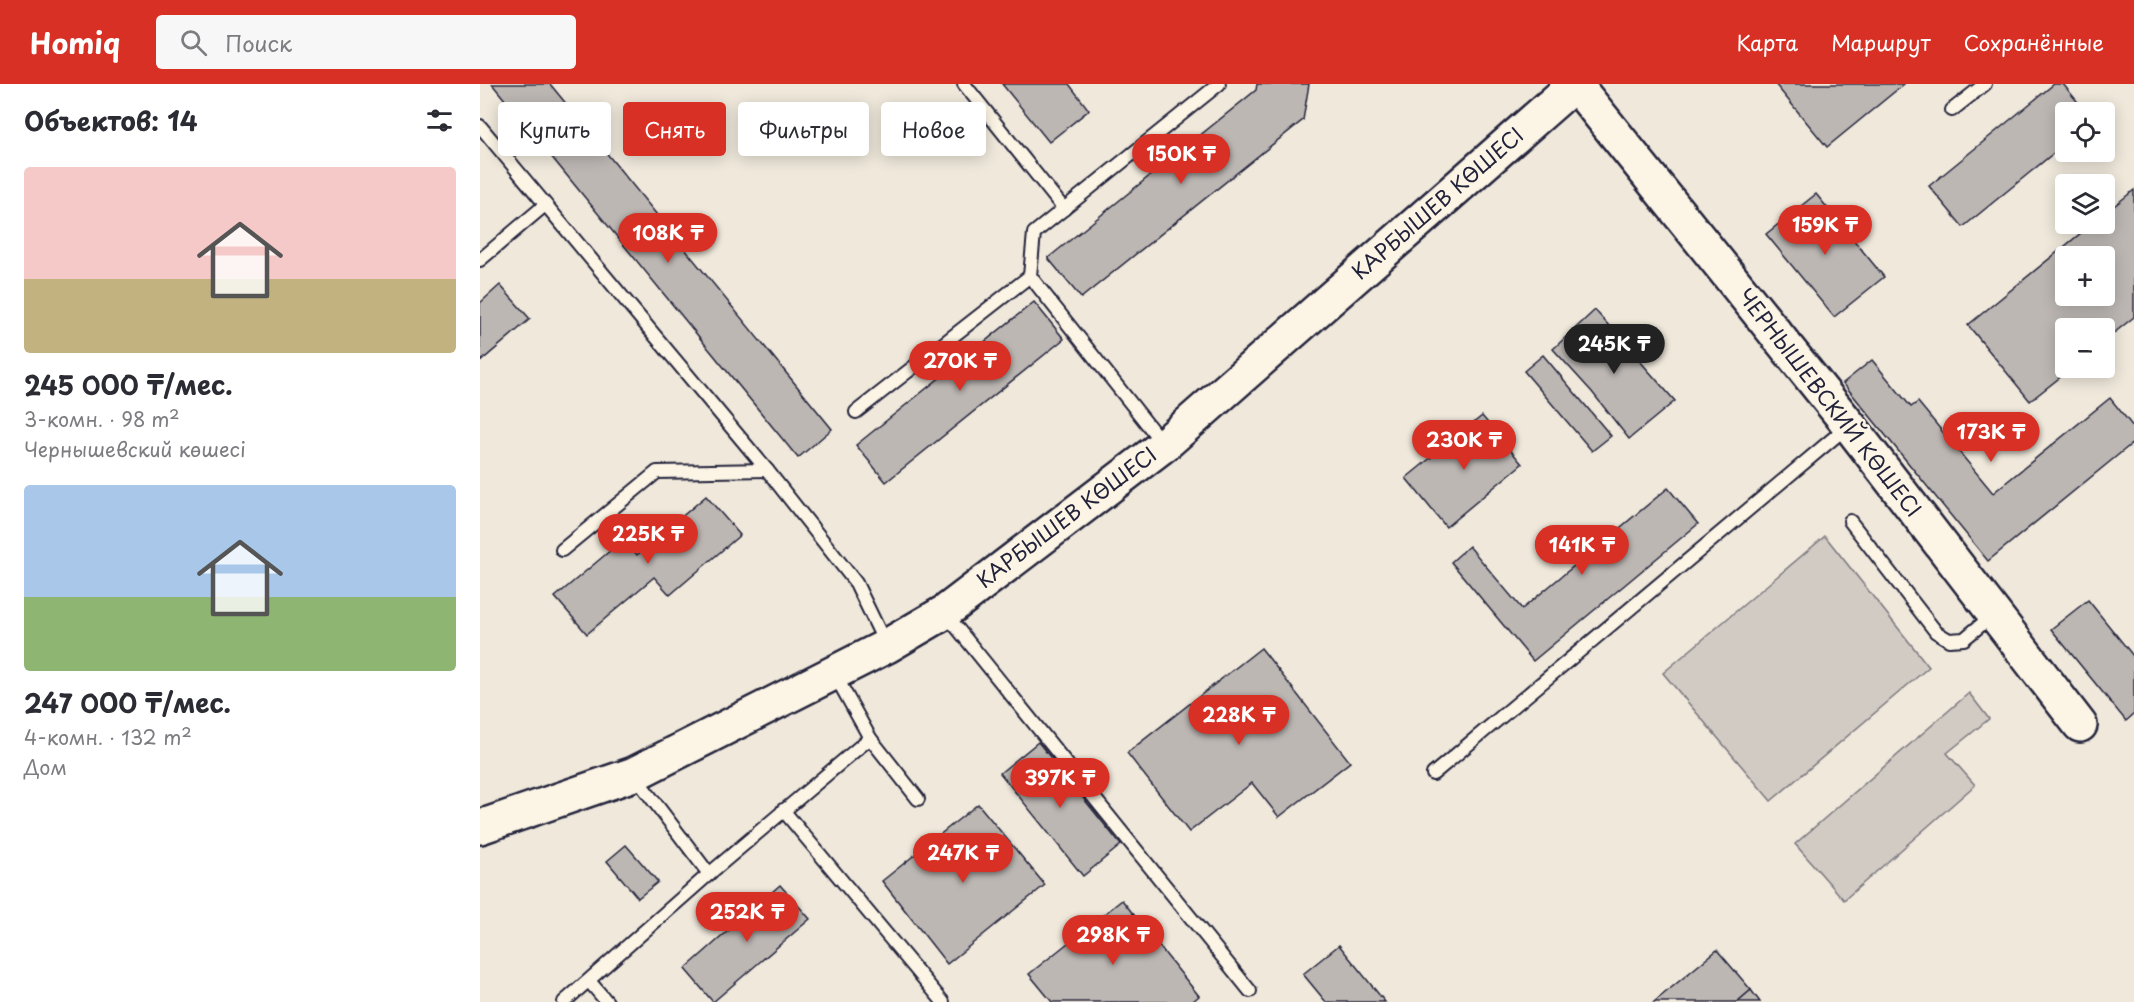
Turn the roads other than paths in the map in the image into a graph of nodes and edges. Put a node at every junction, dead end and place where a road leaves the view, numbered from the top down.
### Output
1 (964, 84) edge
2 (1219, 84) edge
3 (1575, 84) edge
4 (1985, 84) edge
5 (1952, 110) dead end
6 (480, 126) edge
7 (545, 205) junction
8 (1064, 208) junction
9 (480, 260) edge
10 (1030, 276) junction
11 (856, 412) dead end
12 (1849, 425) junction
13 (1164, 445) junction
14 (767, 470) junction
15 (1850, 521) dead end
16 (562, 550) dead end
17 (945, 612) junction
18 (1994, 614) junction
19 (887, 646) junction
20 (834, 673) junction
21 (2080, 725) dead end
22 (870, 738) junction
23 (634, 774) junction
24 (1433, 774) dead end
25 (918, 799) dead end
26 (783, 810) junction
27 (480, 828) edge
28 (709, 874) junction
29 (590, 981) junction
30 (1250, 991) dead end
31 (564, 1002) edge
32 (608, 1002) edge
33 (943, 1002) edge

1 - 8 lane
2 - 8 lane
3 - 12 main road, ЧЕРНЫШЕВСКИЙ КӨШЕСІ
3 - 13 main road, КАРБЫШЕВ КӨШЕСІ
4 - 5 lane
6 - 7 lane
7 - 9 lane
7 - 14 lane
8 - 10 lane
10 - 11 lane
10 - 13 lane
12 - 18 main road, ЧЕРНЫШЕВСКИЙ КӨШЕСІ
12 - 24 lane
13 - 17 main road, КАРБЫШЕВ КӨШЕСІ
14 - 16 lane
14 - 19 lane
15 - 18 lane
17 - 19 main road, КАРБЫШЕВ КӨШЕСІ
17 - 30 lane
18 - 21 main road, ЧЕРНЫШЕВСКИЙ КӨШЕСІ
19 - 20 main road, КАРБЫШЕВ КӨШЕСІ
20 - 22 lane
20 - 23 main road, КАРБЫШЕВ КӨШЕСІ
22 - 25 lane
22 - 26 lane
23 - 27 main road, КАРБЫШЕВ КӨШЕСІ
23 - 28 lane
26 - 28 lane
26 - 33 lane
28 - 29 lane
29 - 31 lane
29 - 32 lane

